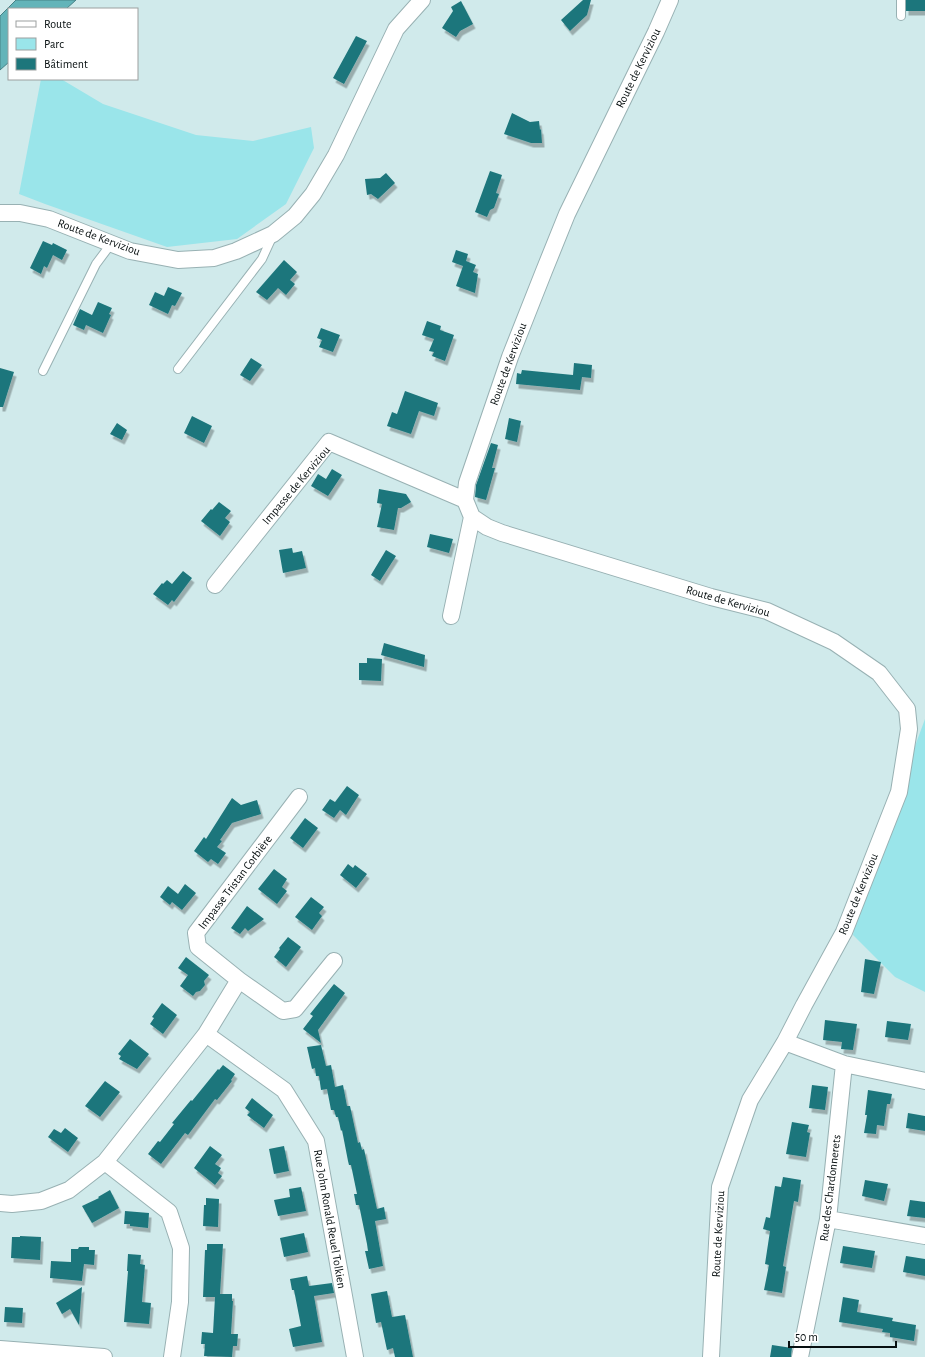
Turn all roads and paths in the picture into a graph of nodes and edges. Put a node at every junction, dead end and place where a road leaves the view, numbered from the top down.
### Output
1 (422, 0) edge
2 (670, 0) edge
3 (901, 0) edge
4 (901, 16) dead end
5 (0, 213) edge
6 (273, 234) junction
7 (111, 244) junction
8 (178, 369) dead end
9 (43, 371) dead end
10 (465, 500) junction
11 (472, 517) junction
12 (215, 585) dead end
13 (451, 616) dead end
14 (299, 797) dead end
15 (334, 961) dead end
16 (239, 980) junction
17 (206, 1034) junction
18 (785, 1042) junction
19 (844, 1064) junction
20 (925, 1081) edge
21 (105, 1162) junction
22 (0, 1204) edge
23 (828, 1218) junction
24 (925, 1236) edge
25 (0, 1350) edge
26 (26, 1354) edge
27 (104, 1357) edge
28 (172, 1357) edge
29 (355, 1357) edge
30 (711, 1357) edge
31 (800, 1357) edge

1 - 6 street, Route de Kerviziou
2 - 10 street, Route de Kerviziou
3 - 4 lane
5 - 7 street, Route de Kerviziou
6 - 7 street, Route de Kerviziou
6 - 8 lane
7 - 9 lane
10 - 11 street
10 - 12 street, Impasse de Kerviziou
11 - 13 street
11 - 18 street, Route de Kerviziou
14 - 16 street, Impasse Tristan Corbière
15 - 16 street, Impasse Tristan Corbière
16 - 17 street
17 - 21 street
17 - 29 street, Rue John Ronald Reuel Tolkien
18 - 19 street
18 - 30 street, Route de Kerviziou
19 - 20 street
19 - 23 street, Rue des Chardonnerets
21 - 22 street
21 - 28 street
23 - 24 street
23 - 31 street, Rue des Chardonnerets
25 - 26 street
26 - 27 street

